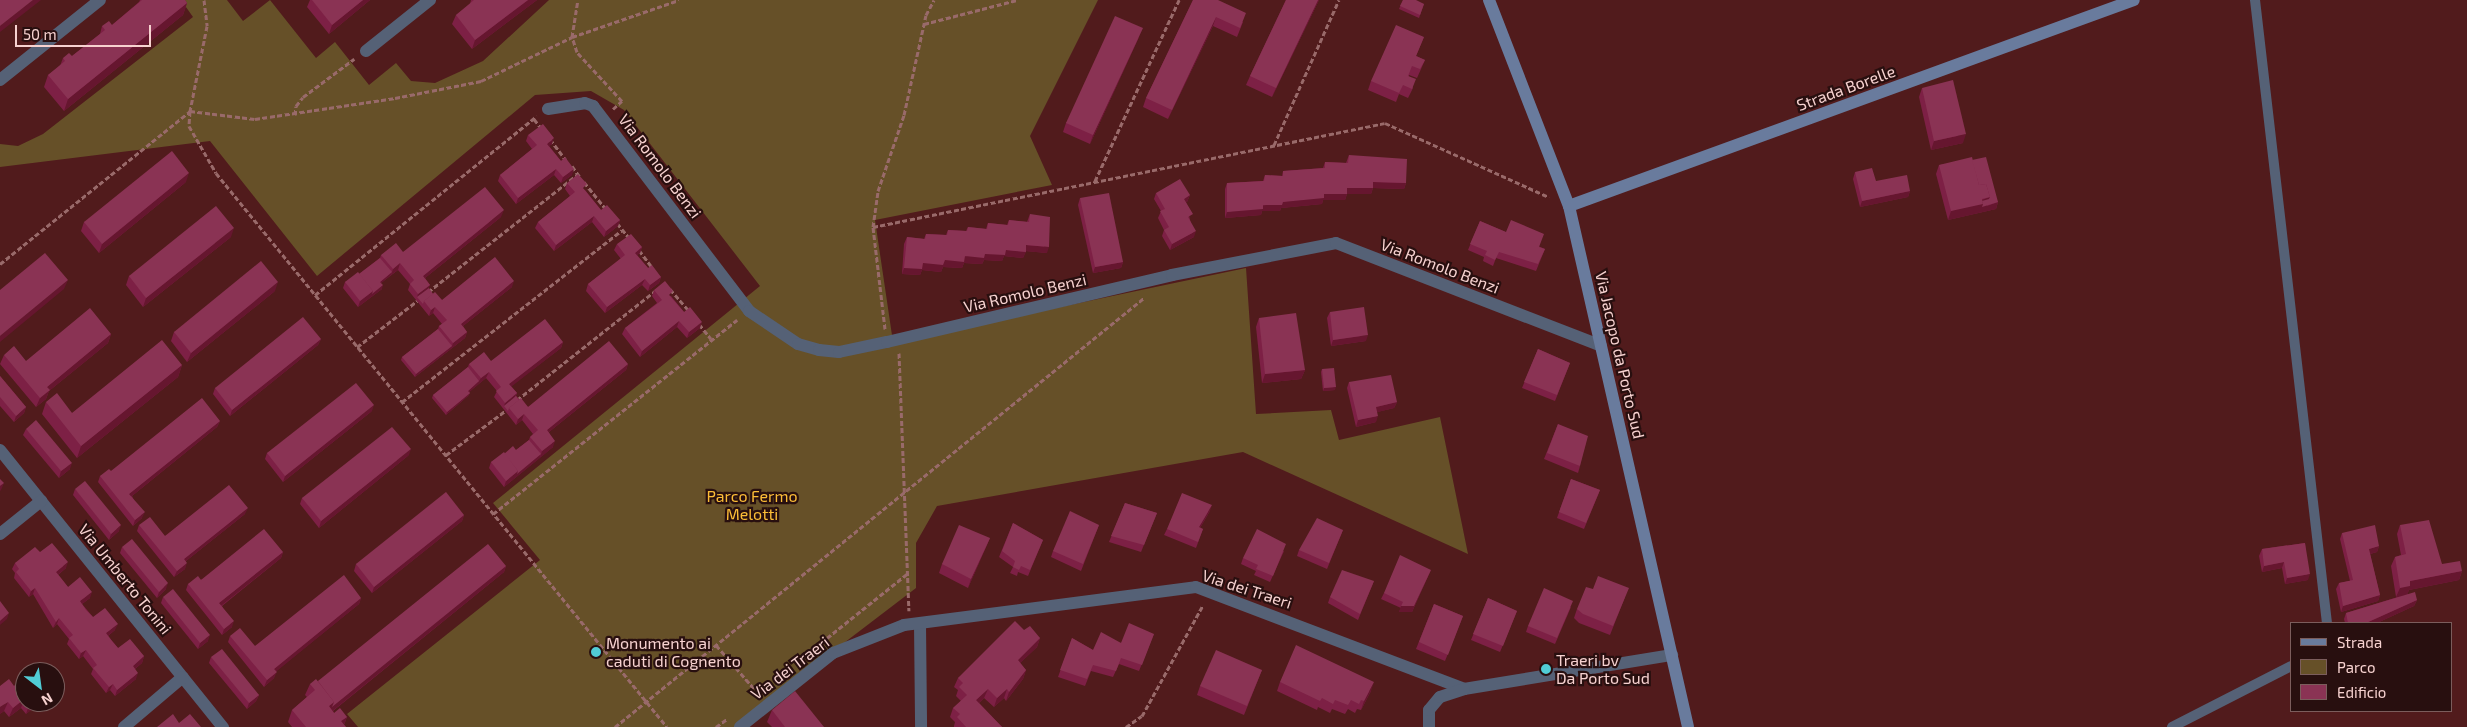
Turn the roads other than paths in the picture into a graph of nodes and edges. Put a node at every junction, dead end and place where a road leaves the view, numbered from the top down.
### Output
1 (100, 0) edge
2 (430, 0) edge
3 (1489, 0) edge
4 (2134, 0) edge
5 (2256, 0) edge
6 (366, 51) road end
7 (0, 80) edge
8 (548, 109) road end
9 (1569, 206) junction
10 (1601, 346) junction
11 (0, 450) edge
12 (41, 501) junction
13 (0, 534) edge
14 (2327, 622) edge
15 (914, 624) junction
16 (1672, 655) junction
17 (2290, 667) edge
18 (183, 677) junction
19 (1464, 688) junction
20 (124, 727) edge
21 (223, 727) edge
22 (740, 727) edge
23 (922, 727) edge
24 (1429, 727) edge
25 (1688, 727) edge
26 (2172, 727) edge

1 - 7 street
2 - 6 street
3 - 9 street, Via Jacopo da Porto Sud
4 - 9 street, Strada Borelle
5 - 14 lane
8 - 10 street, Via Romolo Benzi
9 - 10 street, Via Jacopo da Porto Sud
10 - 16 street, Via Jacopo da Porto Sud
11 - 12 street, Via Umberto Tonini
12 - 13 street
12 - 18 street, Via Umberto Tonini
15 - 19 street, Via dei Traeri
15 - 22 street, Via dei Traeri
15 - 23 street
16 - 19 street, Via dei Traeri
16 - 25 street, Via Jacopo da Porto Sud
17 - 26 lane
18 - 20 street
18 - 21 street, Via Umberto Tonini
19 - 24 street, Via dei Traeri

